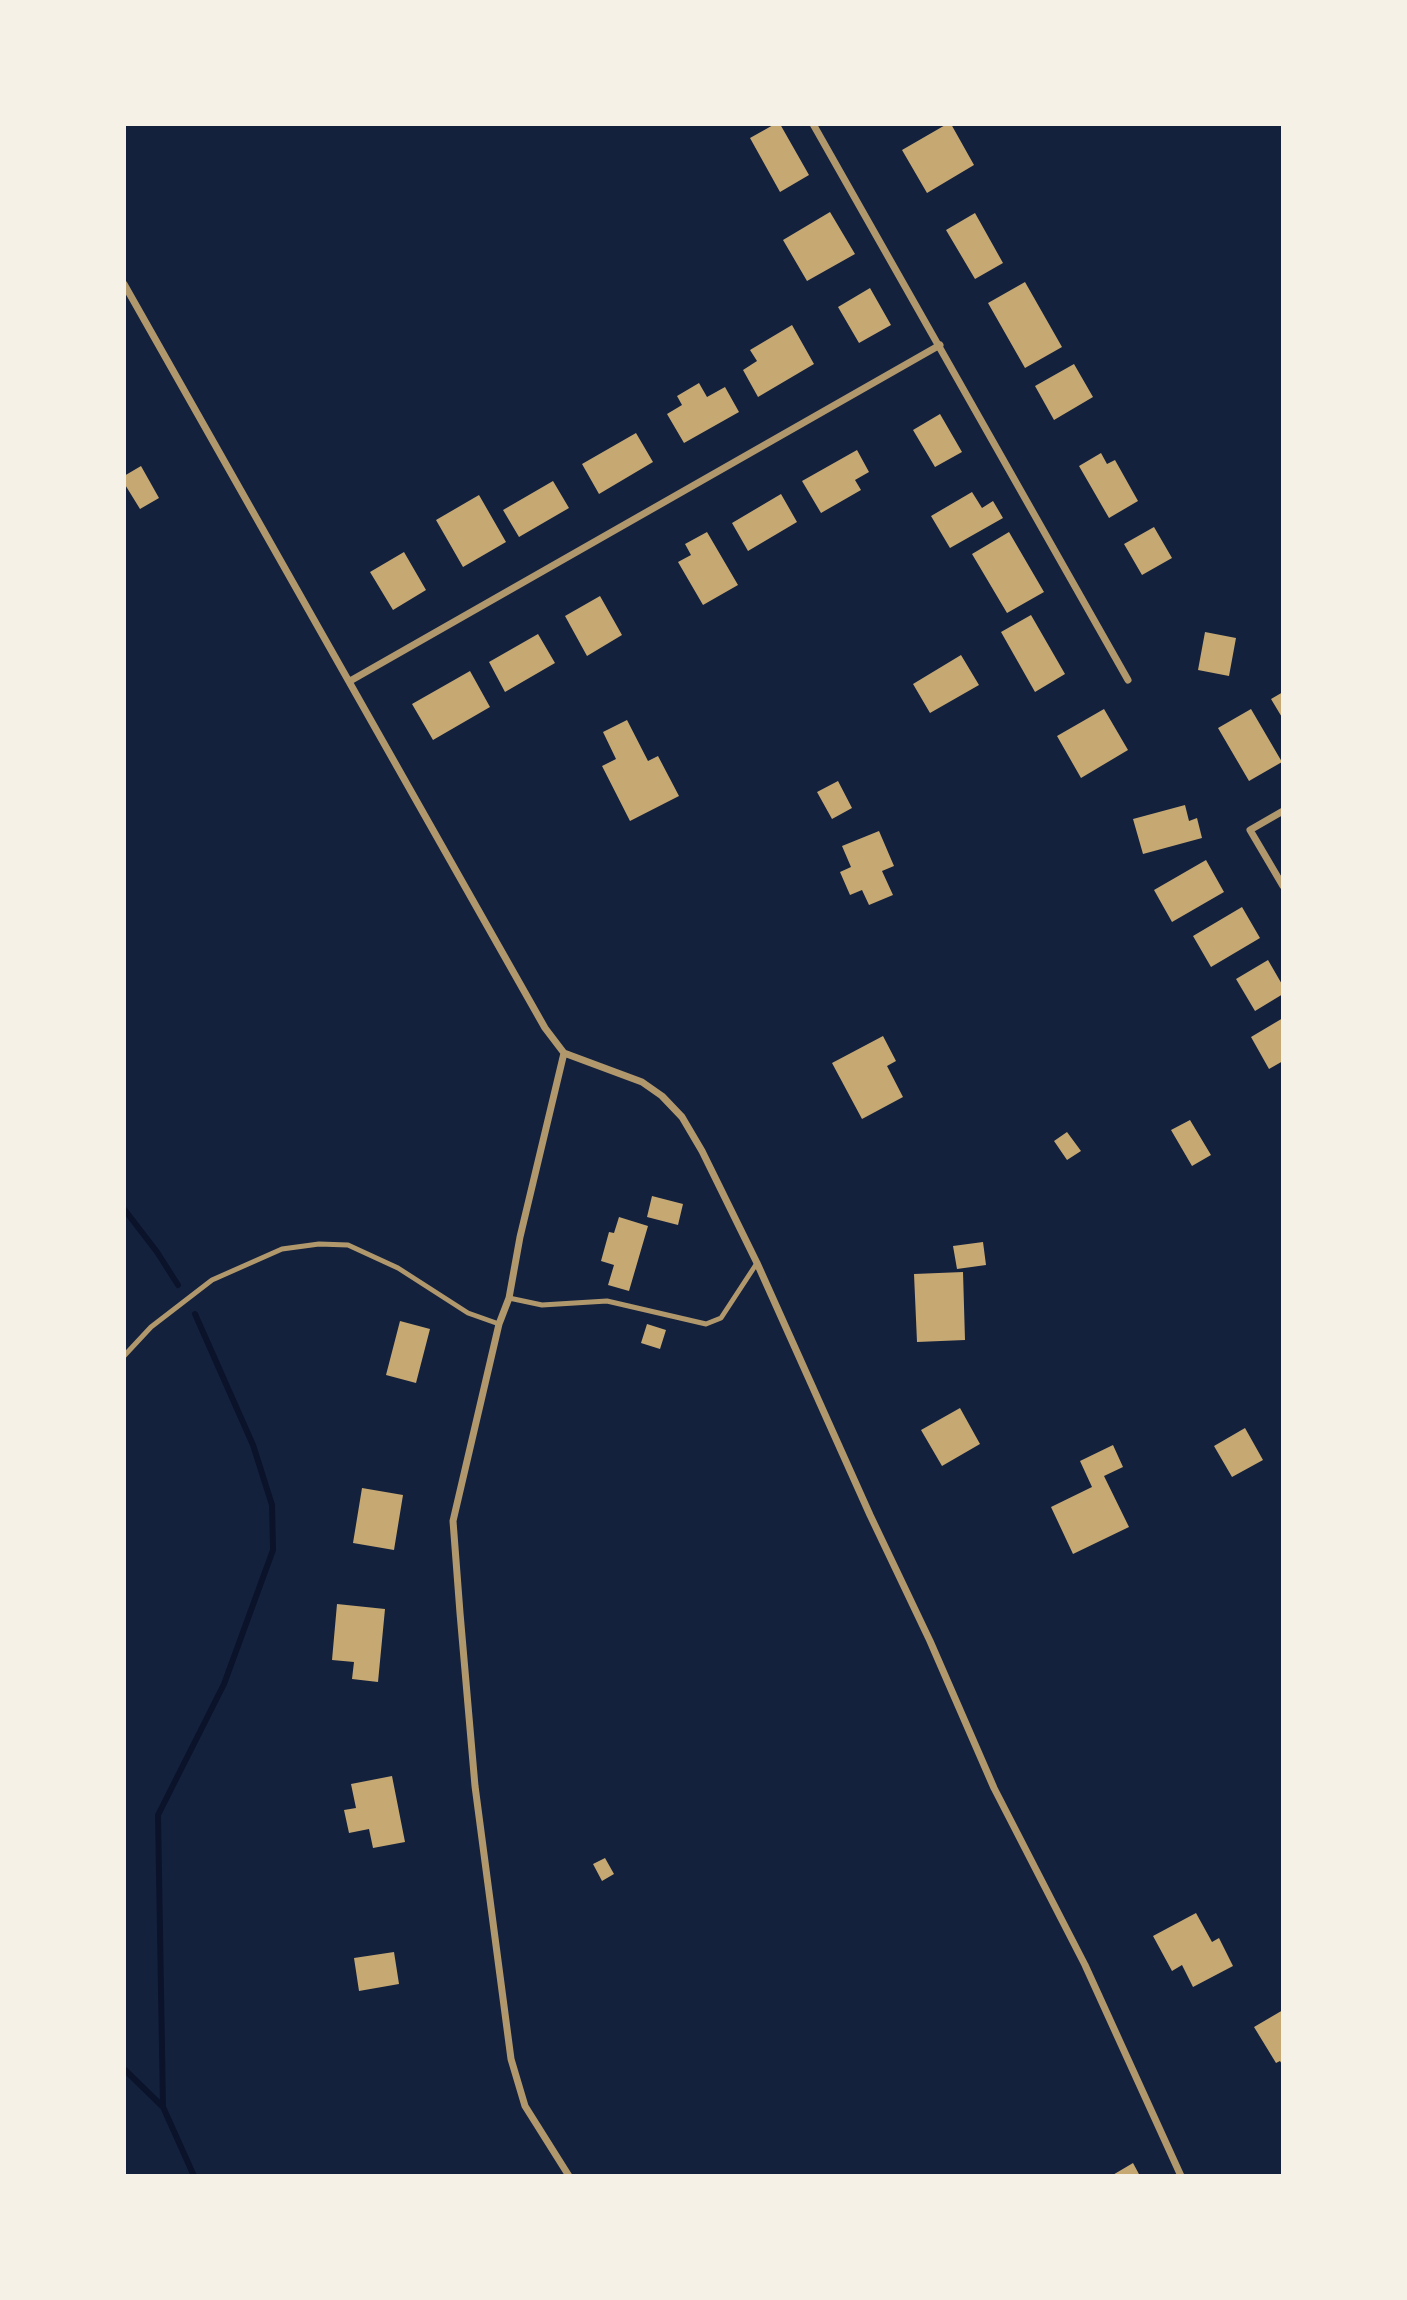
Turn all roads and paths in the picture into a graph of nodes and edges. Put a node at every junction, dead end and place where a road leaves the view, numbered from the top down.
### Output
1 (813, 124) edge
2 (124, 284) edge
3 (940, 345) junction
4 (1128, 680) dead end
5 (350, 681) junction
6 (1283, 811) edge
7 (1283, 886) edge
8 (564, 1053) junction
9 (757, 1263) junction
10 (509, 1298) junction
11 (499, 1324) junction
12 (124, 1356) edge
13 (569, 2176) edge
14 (1181, 2176) edge

1 - 3 street
2 - 5 street
3 - 4 street
3 - 5 street
5 - 8 street
6 - 7 street
8 - 9 street
8 - 10 street
9 - 10 lane
9 - 14 street
10 - 11 street
11 - 12 lane
11 - 13 street

